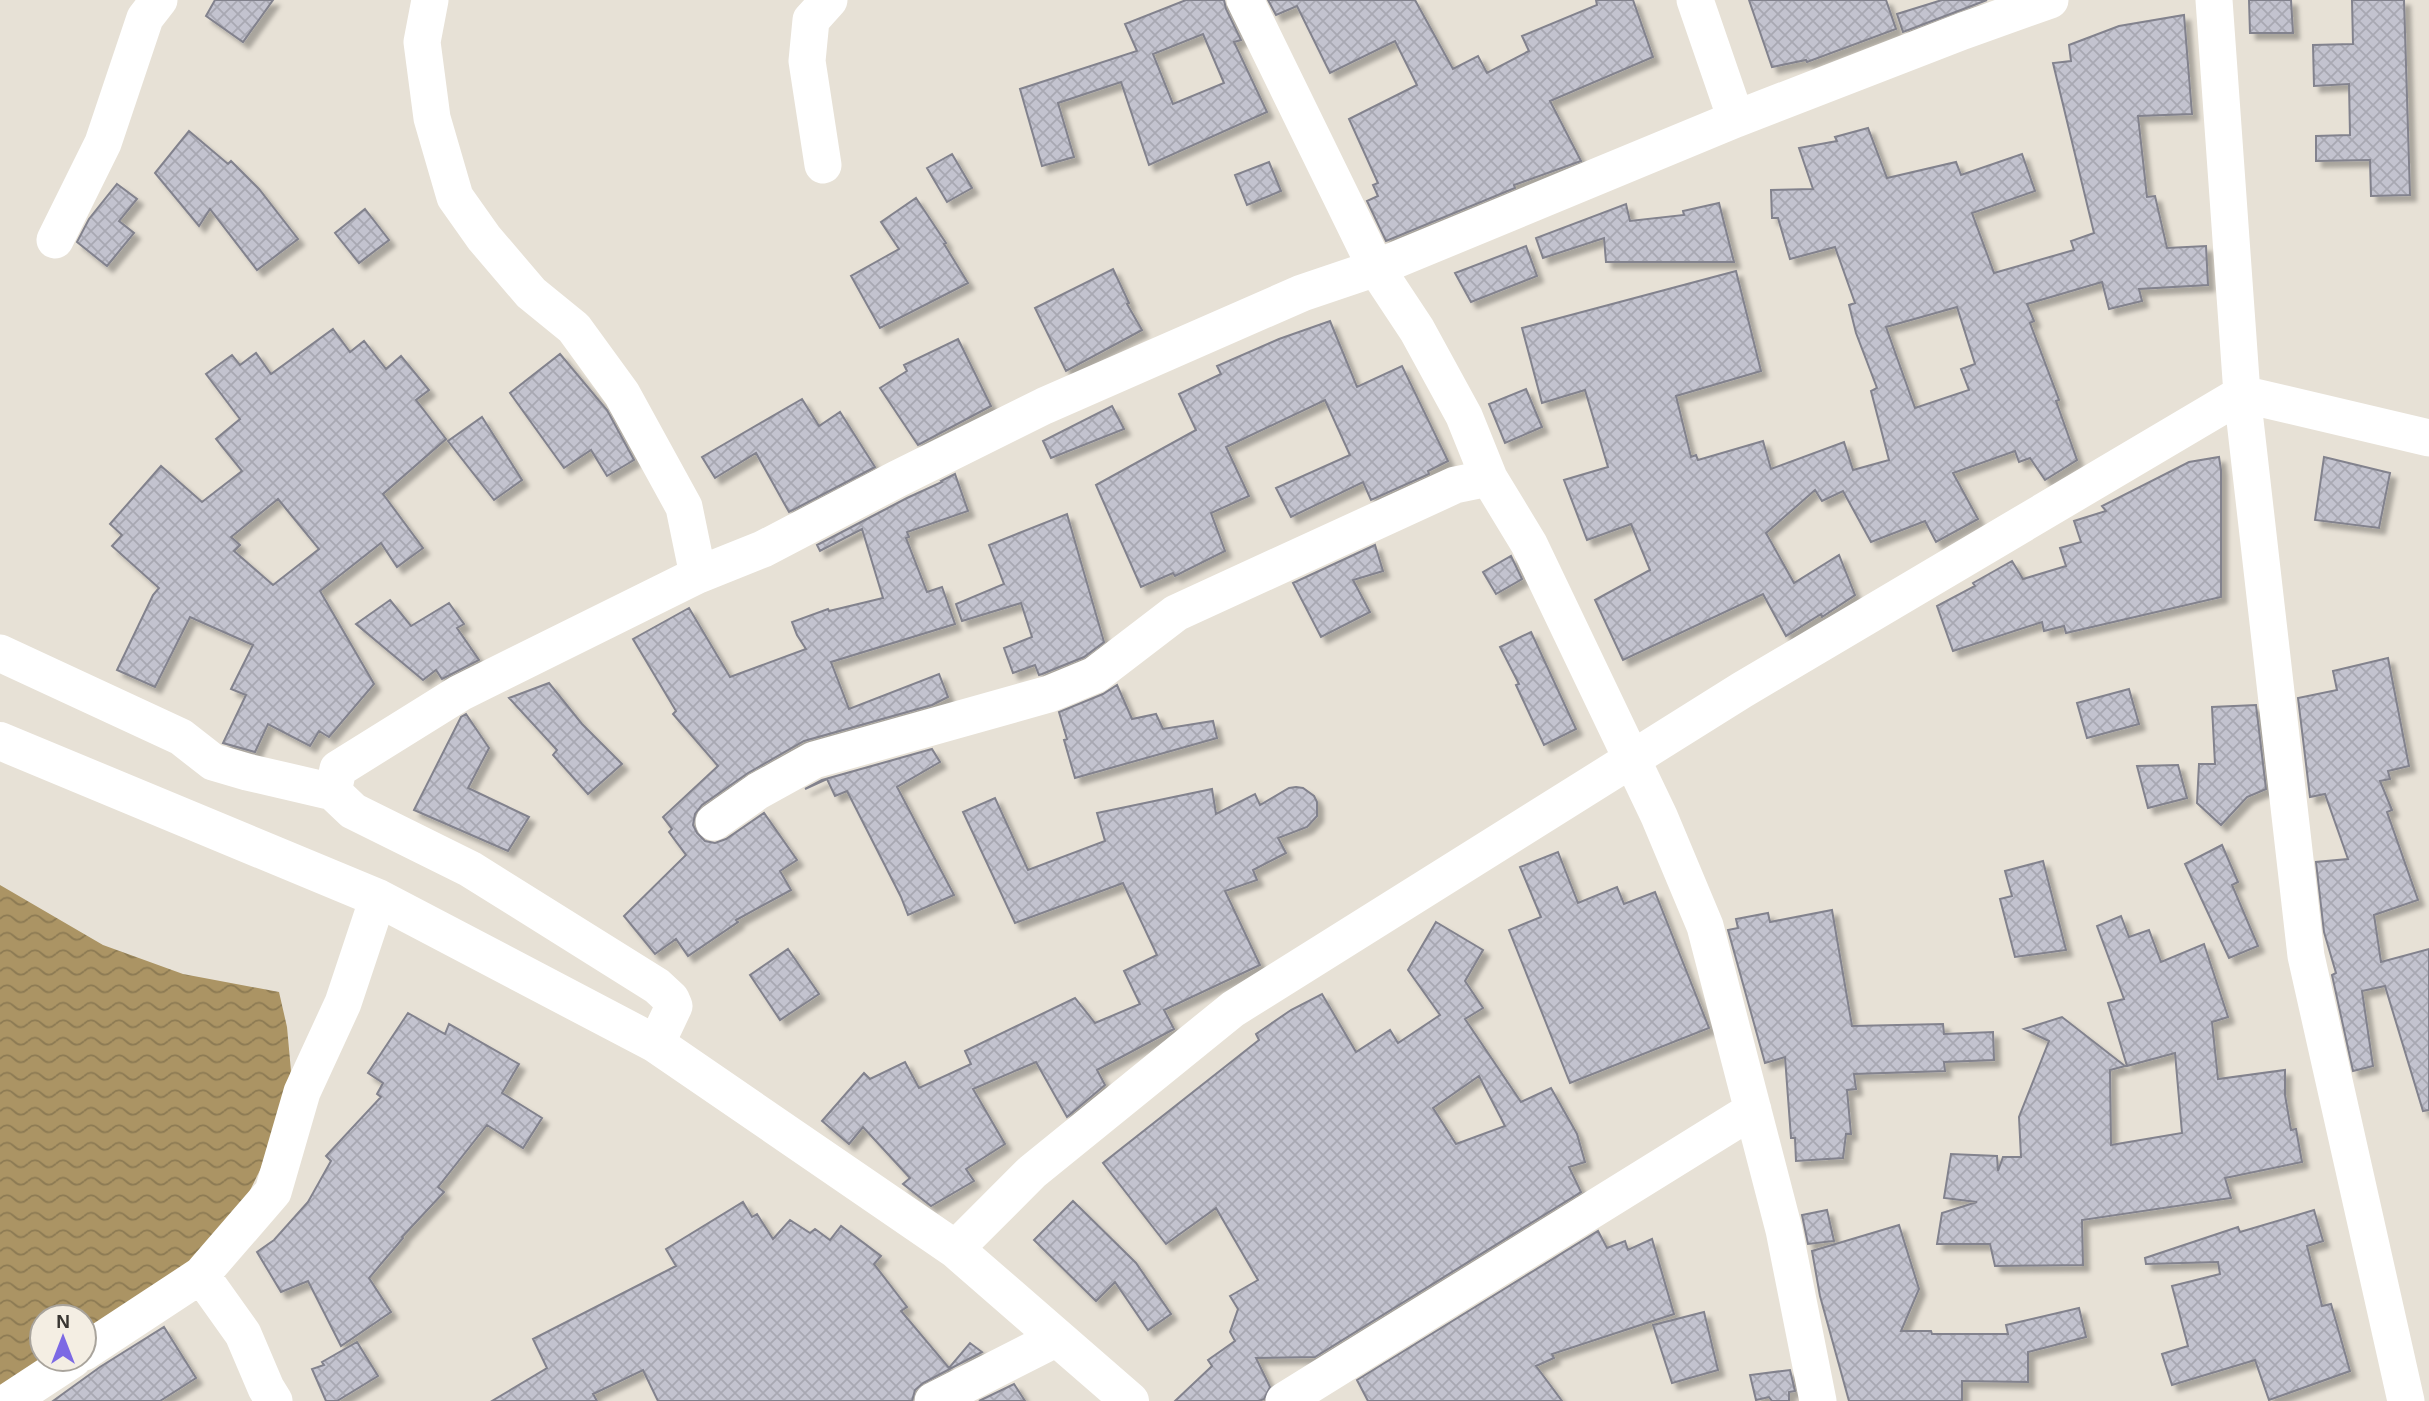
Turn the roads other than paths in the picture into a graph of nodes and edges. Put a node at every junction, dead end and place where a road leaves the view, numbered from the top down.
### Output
1 (159, 0) edge
2 (430, 0) edge
3 (829, 0) edge
4 (1245, 0) edge
5 (1695, 0) edge
6 (2050, 0) edge
7 (2214, 0) edge
8 (1737, 119) junction
9 (823, 165) dead end
10 (55, 240) dead end
11 (1376, 268) junction
12 (2242, 394) junction
13 (2429, 438) edge
14 (1489, 478) junction
15 (698, 575) junction
16 (0, 653) edge
17 (0, 741) edge
18 (1632, 759) junction
19 (333, 792) junction
20 (715, 822) dead end
21 (378, 898) junction
22 (656, 1044) junction
23 (1753, 1110) junction
24 (955, 1249) junction
25 (201, 1275) junction
26 (1056, 1338) junction
27 (98, 1343) edge
28 (52, 1373) edge
29 (9, 1401) edge
30 (274, 1401) edge
31 (933, 1401) edge
32 (1130, 1401) edge
33 (1284, 1401) edge
34 (1818, 1401) edge
35 (2406, 1401) edge

1 - 10 street
2 - 15 street
3 - 9 street
4 - 11 street
5 - 8 street
6 - 8 street
7 - 12 street
8 - 11 street
11 - 14 street
11 - 15 street
12 - 13 street
12 - 18 street
12 - 35 street
14 - 18 street
14 - 20 street
15 - 19 street
16 - 19 street
17 - 21 main road
18 - 23 street
18 - 24 street
19 - 22 street
21 - 22 main road
21 - 25 street
22 - 24 main road
23 - 33 street
23 - 34 street
24 - 26 main road
25 - 27 street
25 - 30 street
26 - 31 street
26 - 32 main road
28 - 29 street

